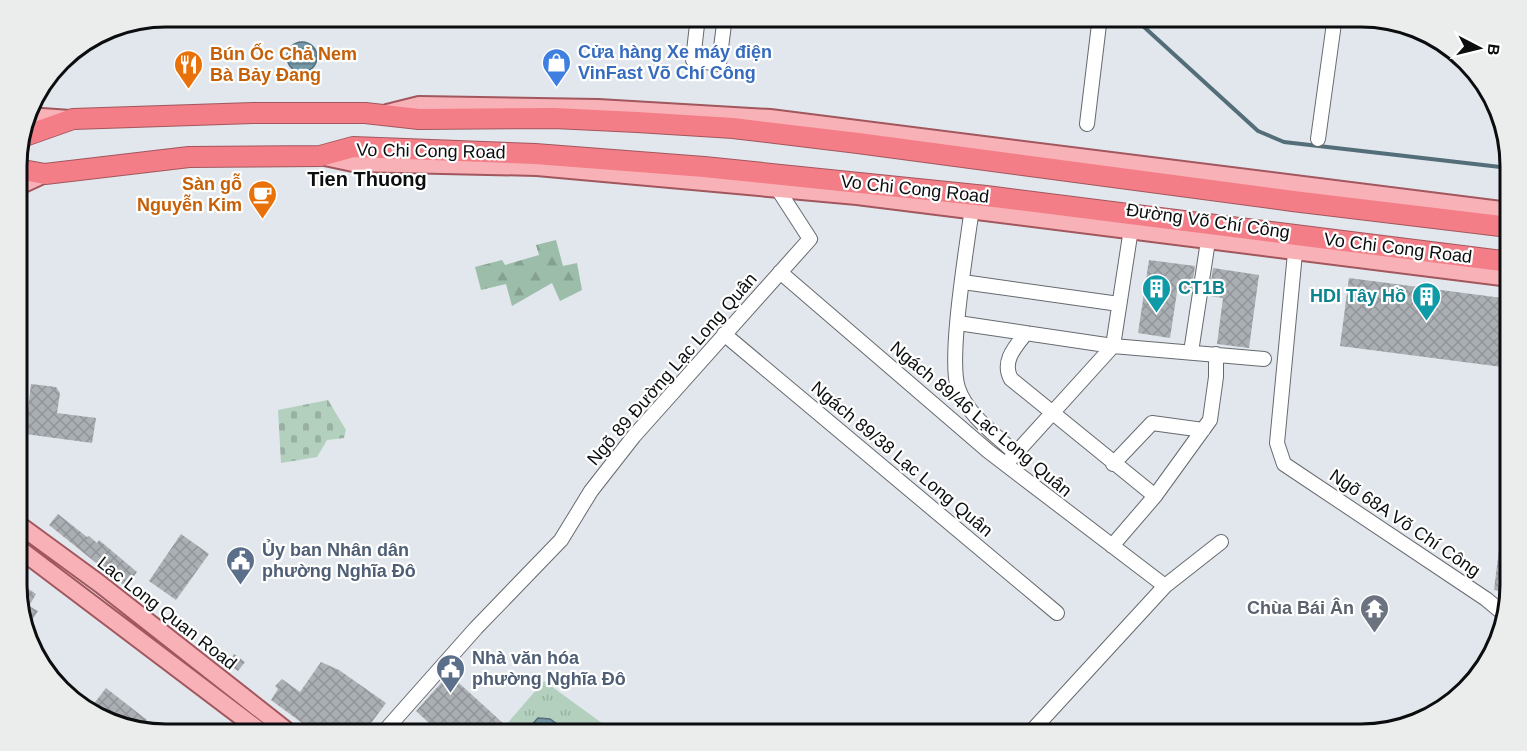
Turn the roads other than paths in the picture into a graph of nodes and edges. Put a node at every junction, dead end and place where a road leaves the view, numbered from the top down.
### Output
1 (697, 27) edge
2 (724, 27) edge
3 (1099, 27) edge
4 (1333, 27) edge
5 (387, 113) junction
6 (37, 117) edge
7 (74, 119) junction
8 (1087, 124) dead end
9 (31, 134) edge
10 (1318, 139) dead end
11 (320, 156) junction
12 (27, 171) edge
13 (45, 174) junction
14 (27, 182) edge
15 (777, 188) junction
16 (972, 208) junction
17 (1500, 210) edge
18 (1500, 225) edge
19 (1131, 230) junction
20 (1208, 241) junction
21 (1295, 253) junction
22 (1500, 261) edge
23 (780, 272) junction
24 (1500, 277) edge
25 (963, 282) junction
26 (1119, 304) junction
27 (958, 323) junction
28 (724, 333) junction
29 (1026, 333) junction
30 (1113, 346) junction
31 (1191, 352) junction
32 (1216, 354) junction
33 (1264, 359) dead end
34 (1052, 415) junction
35 (1203, 430) junction
36 (1011, 459) junction
37 (1113, 464) junction
38 (1155, 496) junction
39 (27, 531) edge
40 (1221, 542) dead end
41 (1112, 546) junction
42 (27, 555) edge
43 (1165, 586) junction
44 (1498, 609) edge
45 (1057, 613) dead end
46 (250, 724) edge
47 (272, 724) edge
48 (391, 724) edge
49 (1038, 724) edge

1 - 2 street
3 - 8 street
4 - 10 street
5 - 7 highway, Vo Chi Cong Road
5 - 17 main road, Vo Chi Cong Road
5 - 18 highway, Vo Chi Cong Road
6 - 7 main road, Vo Chi Cong Road
7 - 9 highway
11 - 13 highway, Vo Chi Cong Road
11 - 15 main road, Vo Chi Cong Road
11 - 22 highway, Vo Chi Cong Road
12 - 13 highway, Vo Chi Cong Road
13 - 14 main road
15 - 16 main road, Vo Chi Cong Road
15 - 23 street, Ngõ 89 Đường Lạc Long Quân
16 - 19 main road, Đường Võ Chí Công
16 - 25 street
19 - 20 main road, Đường Võ Chí Công
19 - 26 street
20 - 21 main road, Đường Võ Chí Công
20 - 31 street
21 - 24 main road, Đường Võ Chí Công
21 - 44 street, Ngõ 68A Võ Chí Công
23 - 28 street, Ngõ 89 Đường Lạc Long Quân
23 - 36 street, Ngách 89/46 Lạc Long Quân
25 - 26 street
25 - 27 street
26 - 30 street
27 - 29 street
27 - 36 street
28 - 45 street, Ngách 89/38 Lạc Long Quân
28 - 48 street, Ngõ 89 Đường Lạc Long Quân
29 - 30 street
29 - 34 street
30 - 31 street
30 - 34 street
31 - 32 street
32 - 33 street
32 - 35 street
34 - 36 street
34 - 37 street
35 - 37 street
35 - 38 street
36 - 41 street, Ngách 89/46 Lạc Long Quân
37 - 38 street
38 - 41 street
39 - 47 main road, Lac Long Quan Road
40 - 43 street
41 - 43 street, Ngách 89/46 Lạc Long Quân
42 - 46 main road, Lac Long Quan Road
43 - 49 street

